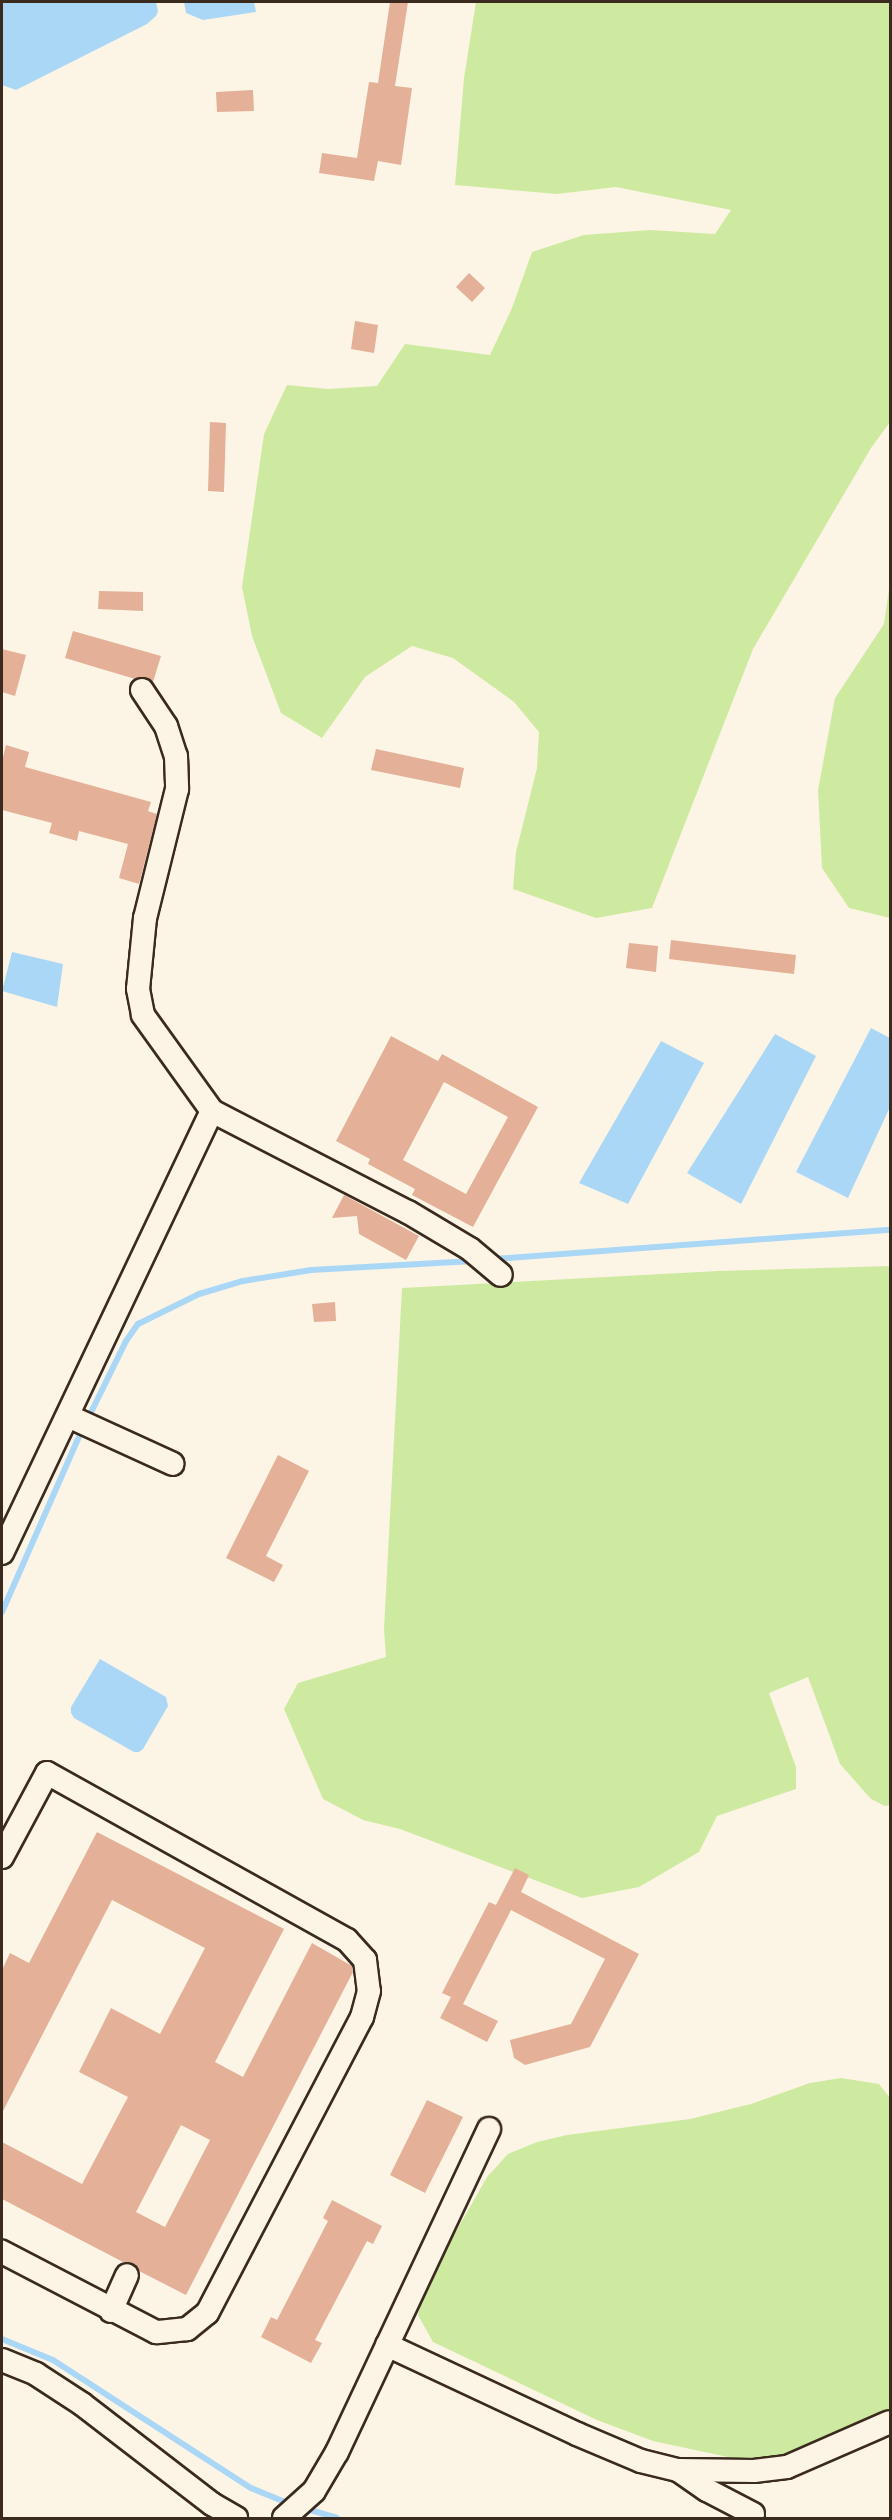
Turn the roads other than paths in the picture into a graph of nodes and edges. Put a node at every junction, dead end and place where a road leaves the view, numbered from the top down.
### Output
1 (142, 690) dead end
2 (212, 1111) junction
3 (501, 1275) dead end
4 (79, 1421) junction
5 (173, 1464) dead end
6 (2, 1553) edge
7 (2, 1857) edge
8 (489, 2129) dead end
9 (2, 2252) edge
10 (127, 2274) dead end
11 (111, 2311) junction
12 (387, 2345) junction
13 (2, 2360) edge
14 (891, 2422) edge
15 (678, 2470) junction
16 (753, 2514) dead end
17 (236, 2518) edge
18 (284, 2518) edge

1 - 2 street
2 - 3 street
2 - 4 street
4 - 5 street
4 - 6 street
7 - 11 street
8 - 12 street
9 - 11 street
10 - 11 street
12 - 15 street
12 - 18 street
13 - 17 street
14 - 15 street
15 - 16 street

